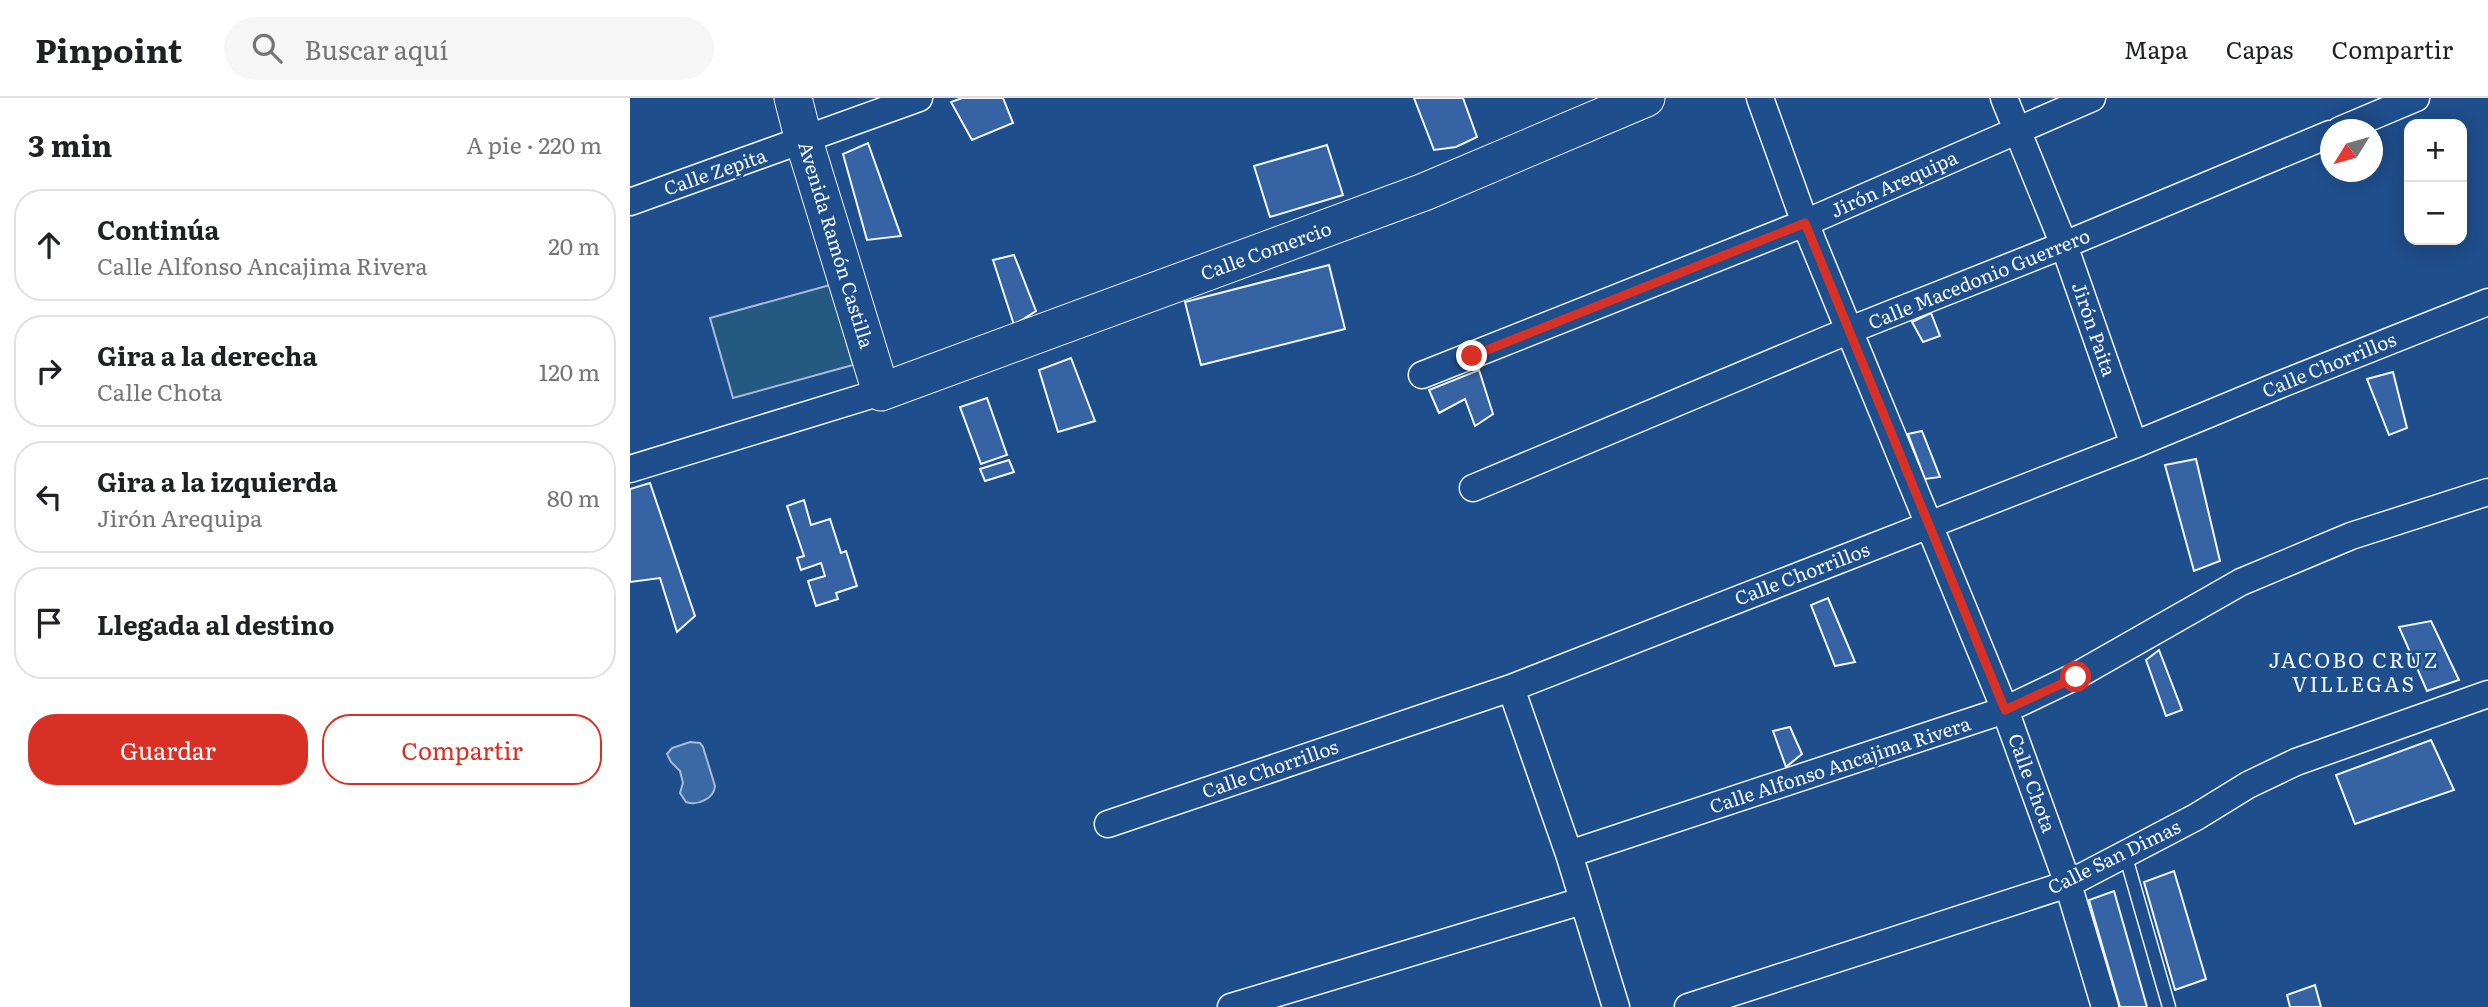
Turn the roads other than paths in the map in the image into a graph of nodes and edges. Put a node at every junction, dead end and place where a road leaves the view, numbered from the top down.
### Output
1 (793, 98) edge
2 (919, 98) edge
3 (1646, 98) edge
4 (1760, 98) edge
5 (2004, 98) edge
6 (2092, 98) edge
7 (2416, 98) edge
8 (2366, 119) edge
9 (2018, 130) junction
10 (2320, 138) edge
11 (804, 141) junction
12 (630, 202) edge
13 (1805, 223) junction
14 (2064, 245) junction
15 (2488, 302) edge
16 (1850, 330) junction
17 (1422, 376) dead end
18 (881, 393) junction
19 (2134, 445) junction
20 (630, 469) edge
21 (1473, 488) dead end
22 (2488, 492) edge
23 (1930, 523) junction
24 (1511, 688) junction
25 (2488, 694) edge
26 (2005, 710) junction
27 (1108, 824) dead end
28 (1569, 854) junction
29 (2125, 854) junction
30 (2068, 884) junction
31 (1582, 901) junction
32 (1231, 1007) edge
33 (1616, 1007) edge
34 (1688, 1007) edge
35 (2105, 1007) edge
36 (2169, 1007) edge

1 - 11 street, Avenida Ramón Castilla
2 - 11 street, Calle Zepita
3 - 18 street, Calle Comercio
4 - 13 street, Calle Chota
5 - 9 street, Jirón Paita
6 - 9 street, Jirón Arequipa
7 - 8 street
9 - 13 street, Jirón Arequipa
9 - 14 street, Jirón Paita
10 - 14 street, Calle Macedonio Guerrero
11 - 12 street, Calle Zepita
11 - 18 street, Avenida Ramón Castilla
13 - 16 street, Calle Chota
13 - 17 street, Jirón Arequipa
14 - 16 street, Calle Macedonio Guerrero
14 - 19 street, Jirón Paita
15 - 19 street, Calle Chorrillos
16 - 21 street, Calle Macedonio Guerrero
16 - 23 street, Calle Chota
18 - 20 street
19 - 23 street, Calle Chorrillos
22 - 26 street, Calle Alfonso Ancajima Rivera
23 - 24 street, Calle Chorrillos
23 - 26 street, Calle Chota
24 - 27 street, Calle Chorrillos
24 - 28 street
25 - 29 street, Calle San Dimas
26 - 28 street, Calle Alfonso Ancajima Rivera
26 - 30 street, Calle Chota
28 - 31 street
29 - 30 street, Calle San Dimas
29 - 36 lane
30 - 34 street, Calle San Dimas
30 - 35 street, Calle Chota
31 - 32 street
31 - 33 street

